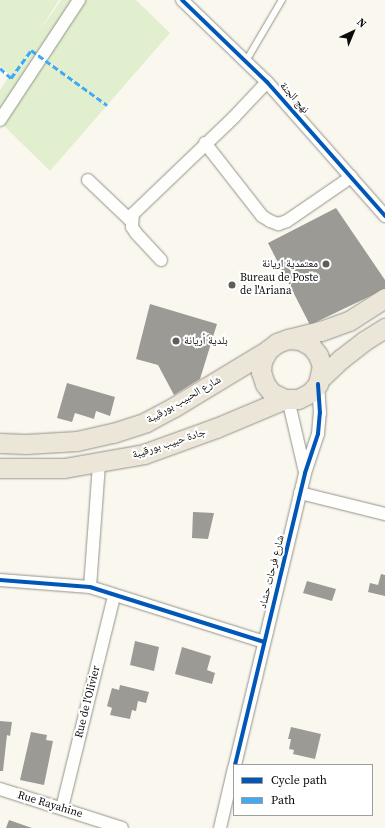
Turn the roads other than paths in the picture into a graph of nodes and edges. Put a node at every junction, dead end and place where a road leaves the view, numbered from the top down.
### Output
1 (79, 0) edge
2 (182, 0) edge
3 (282, 0) edge
4 (246, 61) junction
5 (267, 82) junction
6 (0, 120) edge
7 (205, 143) junction
8 (351, 177) junction
9 (88, 180) dead end
10 (385, 216) edge
11 (131, 221) junction
12 (161, 260) dead end
13 (385, 298) edge
14 (385, 328) edge
15 (288, 339) junction
16 (268, 350) junction
17 (319, 381) junction
18 (286, 399) junction
19 (0, 443) edge
20 (99, 463) junction
21 (0, 468) edge
22 (305, 473) junction
23 (300, 494) junction
24 (385, 514) edge
25 (0, 580) edge
26 (90, 587) junction
27 (114, 596) junction
28 (264, 642) junction
29 (235, 764) edge
30 (233, 772) edge
31 (0, 789) edge
32 (62, 808) junction
33 (122, 828) edge
34 (220, 828) edge

1 - 6 street
2 - 4 street, نهج الجنة
3 - 4 lane
4 - 5 street, نهج الجنة
5 - 7 street
5 - 8 street, نهج الجنة
7 - 8 street
7 - 11 street
8 - 10 street, نهج الجنة
9 - 11 street
11 - 12 street
13 - 15 main road
14 - 17 main road
15 - 16 main road
15 - 17 main road
16 - 18 main road
16 - 19 main road, شارع الحبيب بورقيبة
17 - 18 main road
17 - 22 street, شارع فرحات حشاد
18 - 20 main road, جادة حبيب بورقيبة
18 - 22 street, شارع فرحات حشاد
20 - 21 main road, جادة حبيب بورقيبة
20 - 26 street
22 - 23 street, شارع فرحات حشاد
23 - 24 street
23 - 28 street, شارع فرحات حشاد
25 - 26 street
26 - 27 street
27 - 28 street
27 - 32 street, Rue de l'Olivier
28 - 29 street, شارع فرحات حشاد
30 - 34 street
31 - 32 street, Rue Rayahine
32 - 33 street, Rue Rayahine

